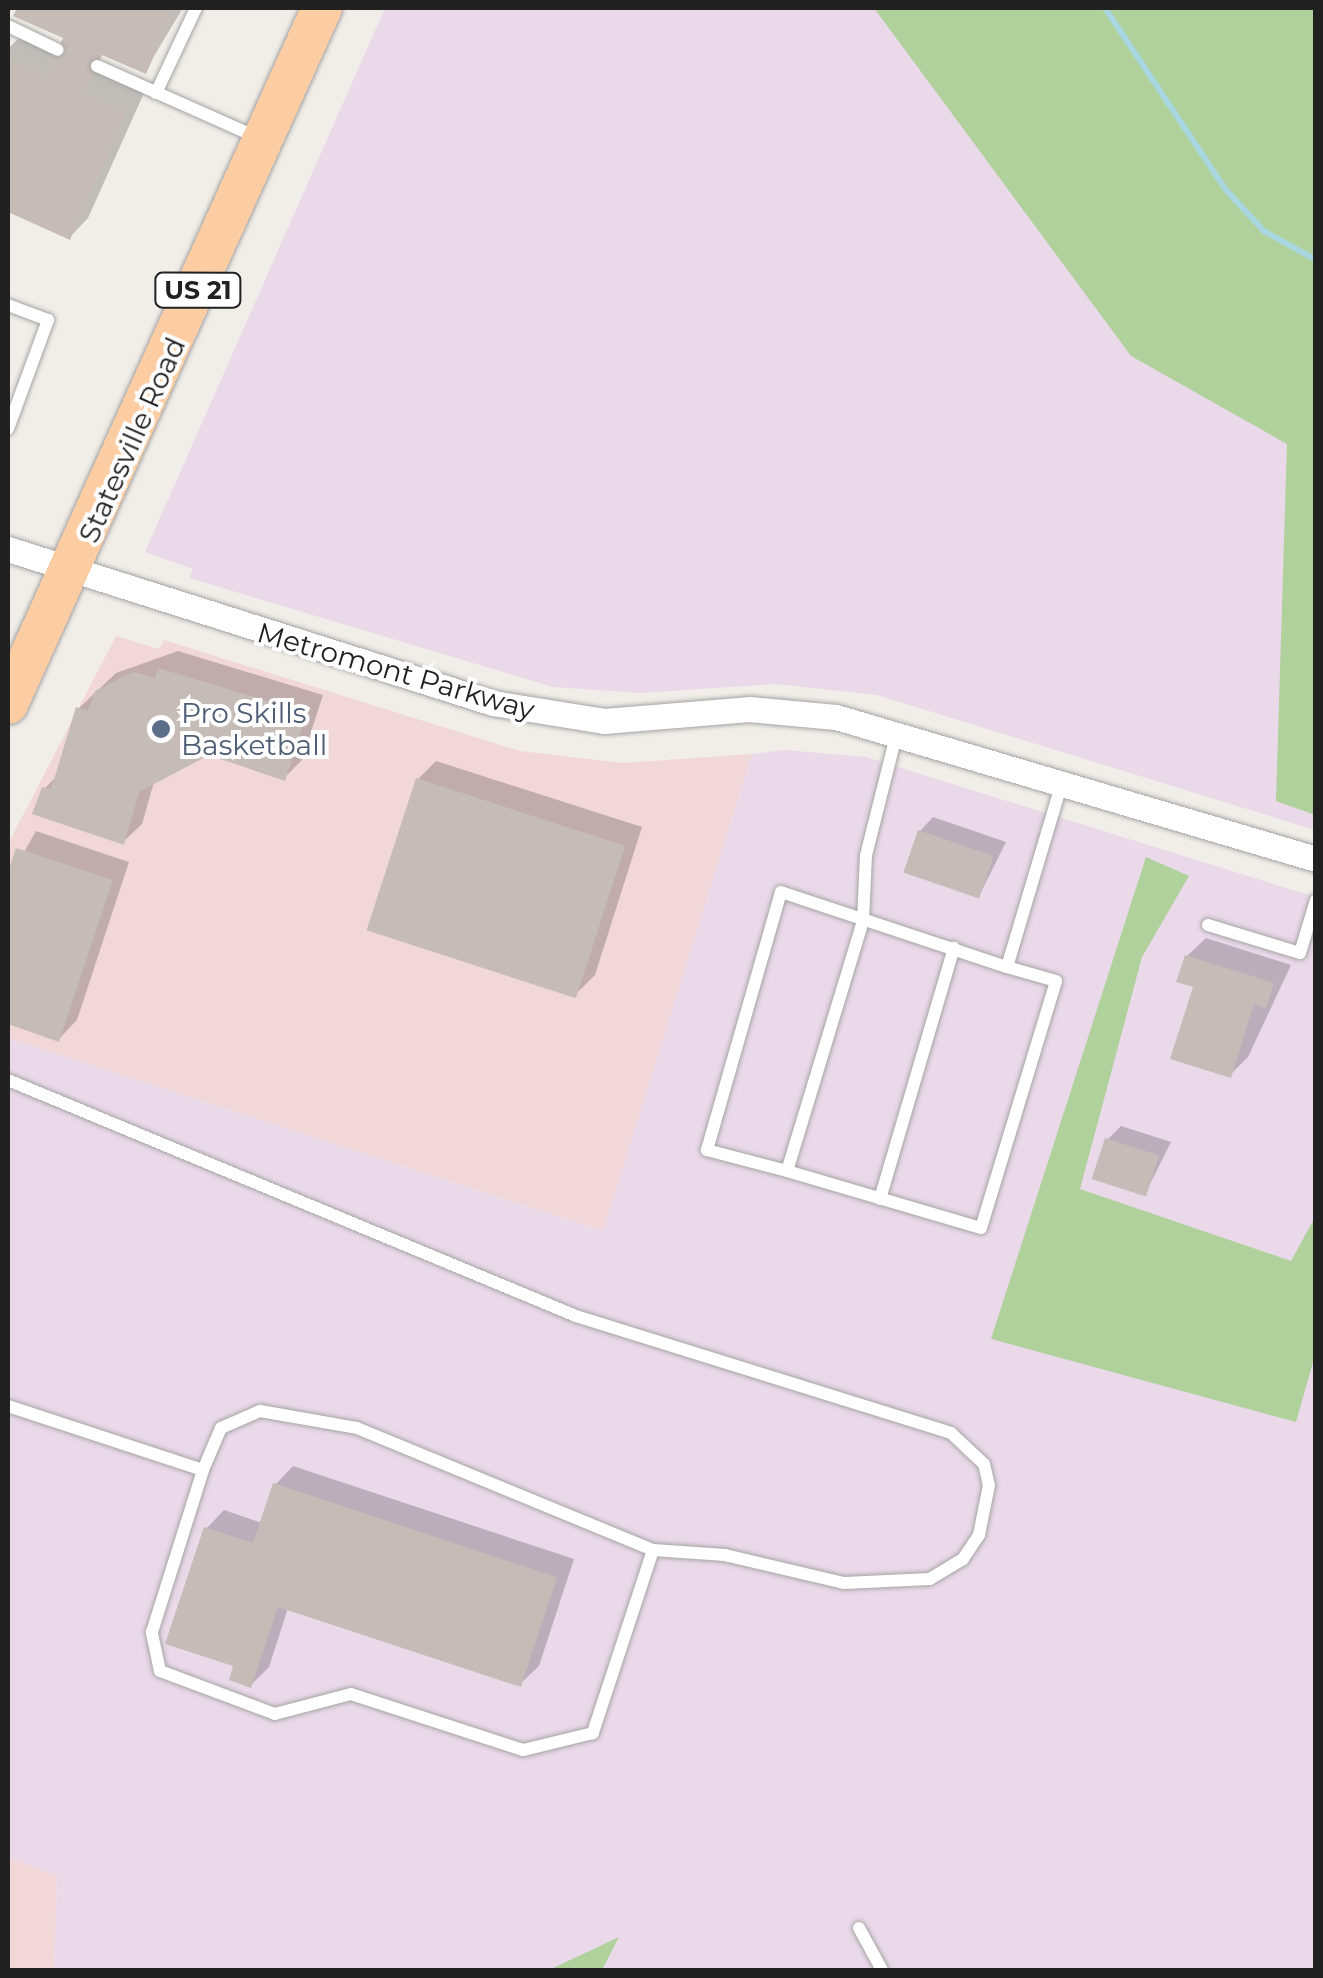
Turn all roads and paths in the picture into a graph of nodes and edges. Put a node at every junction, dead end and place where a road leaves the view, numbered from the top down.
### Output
1 (196, 8) edge
2 (322, 8) edge
3 (8, 26) edge
4 (58, 50) dead end
5 (97, 66) dead end
6 (156, 93) junction
7 (264, 140) junction
8 (8, 305) edge
9 (8, 429) edge
10 (8, 548) edge
11 (73, 572) junction
12 (8, 704) edge
13 (897, 732) junction
14 (1062, 783) junction
15 (1316, 859) edge
16 (1316, 900) edge
17 (863, 920) junction
18 (1208, 925) dead end
19 (954, 948) junction
20 (1007, 966) junction
21 (8, 1080) edge
22 (787, 1171) junction
23 (880, 1199) junction
24 (8, 1406) edge
25 (203, 1470) junction
26 (653, 1550) junction
27 (860, 1928) dead end
28 (882, 1970) edge

1 - 6 lane
2 - 7 main road, Statesville Road / US 21
3 - 4 lane
5 - 6 lane
6 - 7 lane
7 - 11 main road, Statesville Road / US 21
8 - 9 lane
10 - 11 street, Metromont Parkway
11 - 12 main road, Statesville Road / US 21
11 - 13 street, Metromont Parkway
13 - 14 street, Metromont Parkway
13 - 17 lane
14 - 15 street, Metromont Parkway
14 - 20 lane
16 - 18 lane
17 - 19 lane
17 - 22 lane
17 - 22 lane
19 - 20 lane
19 - 23 lane
20 - 23 lane
21 - 26 lane
22 - 23 lane
24 - 25 lane
25 - 26 lane
25 - 26 lane
27 - 28 lane

